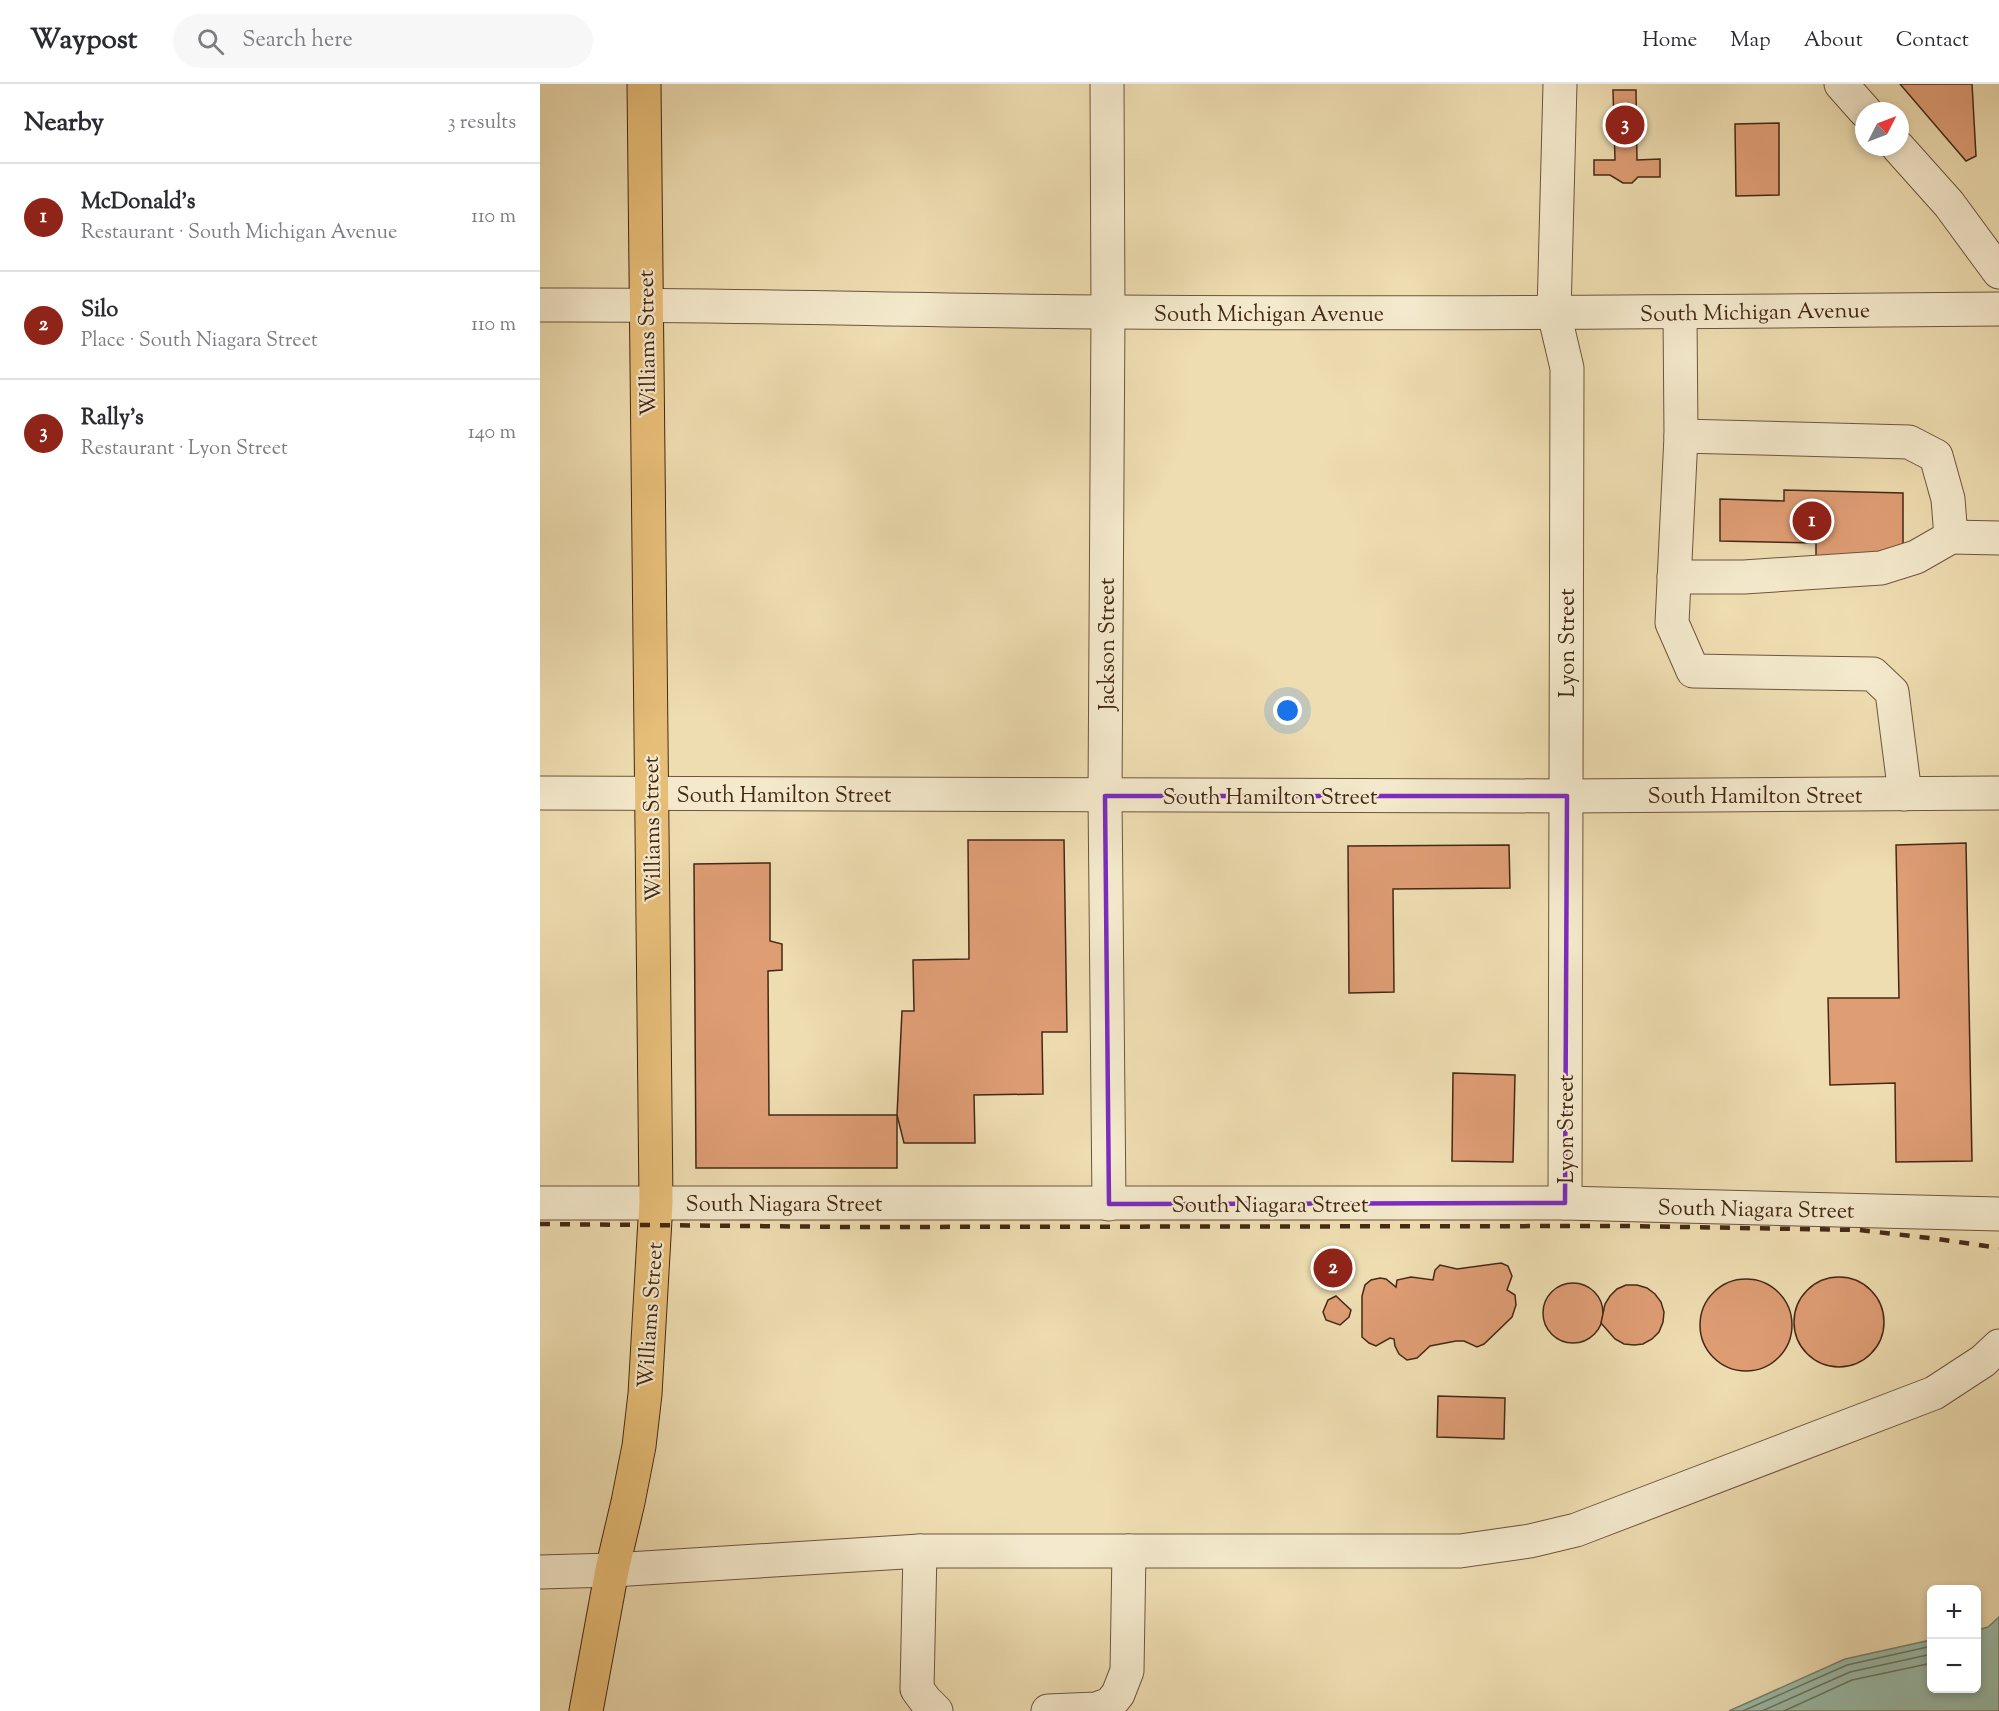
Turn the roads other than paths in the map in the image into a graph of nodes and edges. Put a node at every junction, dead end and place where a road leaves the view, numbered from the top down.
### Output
1 (644, 84) edge
2 (1107, 84) edge
3 (1560, 84) edge
4 (1841, 84) edge
5 (1857, 102) edge
6 (1906, 156) edge
7 (1999, 272) edge
8 (645, 304) junction
9 (540, 305) edge
10 (1999, 309) edge
11 (1108, 312) junction
12 (1680, 312) junction
13 (1554, 313) junction
14 (1681, 436) junction
15 (1951, 537) junction
16 (1999, 538) edge
17 (1674, 577) junction
18 (540, 793) edge
19 (1999, 793) edge
20 (650, 794) junction
21 (1905, 794) junction
22 (1105, 796) junction
23 (1567, 796) junction
24 (656, 1202) junction
25 (540, 1203) edge
26 (1565, 1203) junction
27 (1109, 1204) junction
28 (1999, 1214) edge
29 (1999, 1346) edge
30 (920, 1551) junction
31 (1129, 1551) junction
32 (612, 1570) junction
33 (540, 1572) edge
34 (586, 1711) edge
35 (936, 1711) edge
36 (1048, 1711) edge

1 - 8 highway, Williams Street
2 - 11 street, Jackson Street
3 - 13 street, Lyon Street
4 - 5 street
6 - 7 street
8 - 9 street, South Michigan Avenue
8 - 11 street, South Michigan Avenue
8 - 20 highway, Williams Street
10 - 12 street, South Michigan Avenue
11 - 13 street, South Michigan Avenue
11 - 22 street, Jackson Street
12 - 13 street, South Michigan Avenue
12 - 14 street
13 - 23 street, Lyon Street
14 - 15 street
14 - 17 street
15 - 16 street
15 - 17 street
17 - 21 street
18 - 20 street, South Hamilton Street
19 - 21 street, South Hamilton Street
20 - 22 street, South Hamilton Street
20 - 24 highway, Williams Street
21 - 23 street, South Hamilton Street
22 - 23 street, South Hamilton Street
22 - 27 street, Jackson Street
23 - 26 street, Lyon Street
24 - 25 street, South Niagara Street
24 - 27 street, South Niagara Street
24 - 32 highway, Williams Street
26 - 27 street, South Niagara Street
26 - 28 street, South Niagara Street
29 - 31 street
30 - 31 street
30 - 32 street
30 - 35 street
31 - 36 street
32 - 33 street
32 - 34 highway, Williams Street

